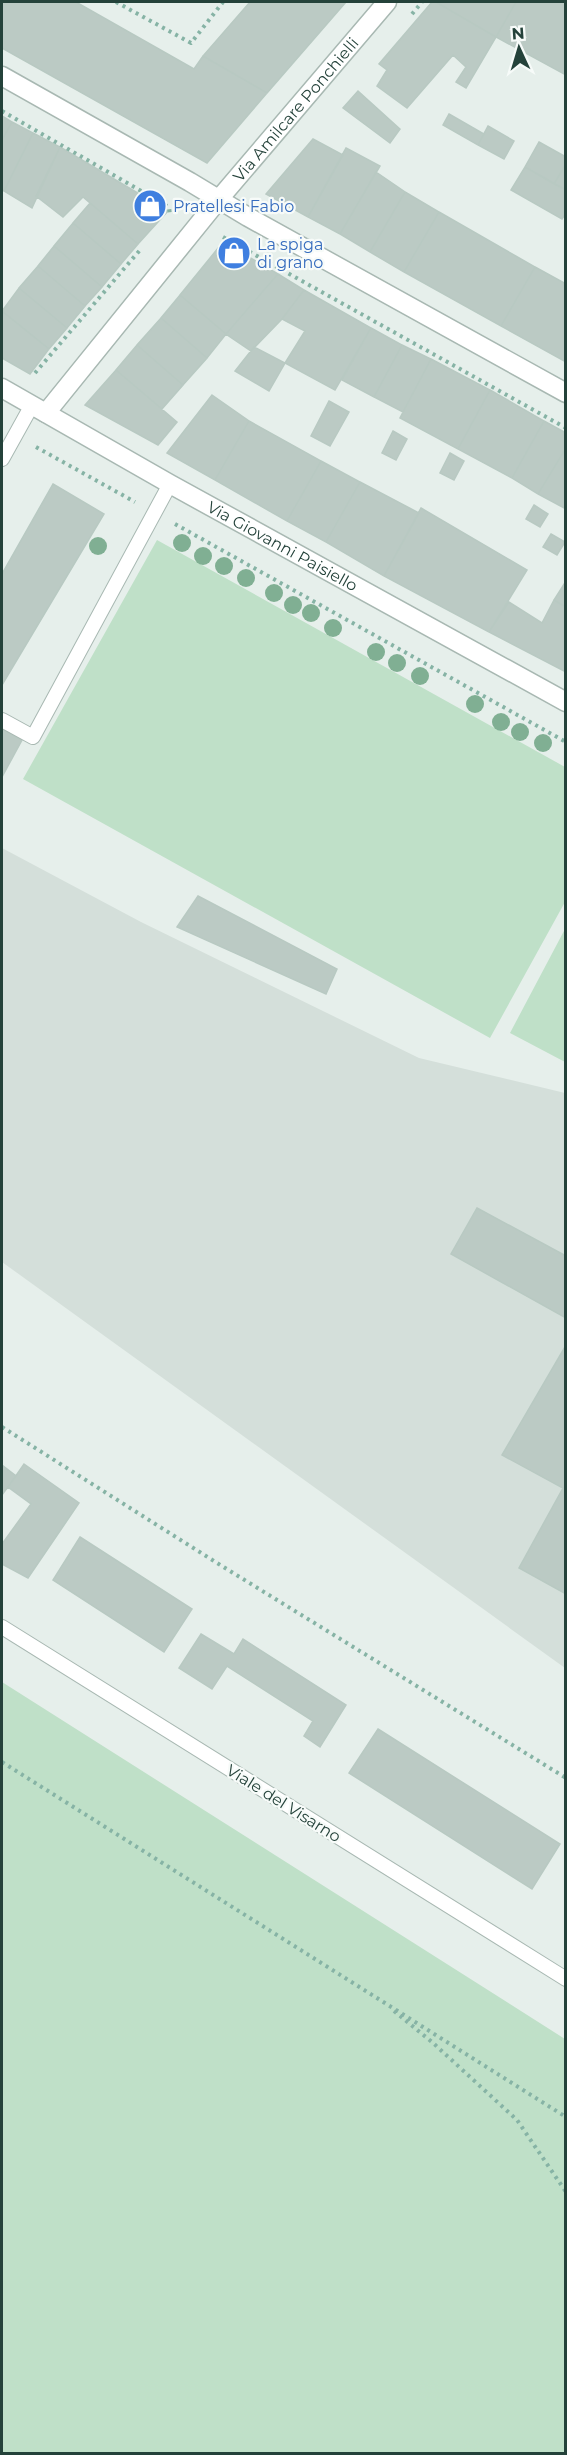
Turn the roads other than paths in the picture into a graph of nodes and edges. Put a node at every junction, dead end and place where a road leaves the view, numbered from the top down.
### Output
1 (387, 2) edge
2 (2, 76) edge
3 (219, 199) junction
4 (2, 388) edge
5 (566, 393) edge
6 (39, 409) junction
7 (2, 459) edge
8 (170, 484) junction
9 (566, 702) edge
10 (2, 720) edge
11 (2, 1627) edge
12 (566, 1979) edge

1 - 3 street, Via Amilcare Ponchielli
2 - 3 street
3 - 5 street
3 - 6 street, Via Amilcare Ponchielli
4 - 6 street, Via Giovanni Paisiello
6 - 7 lane
6 - 8 street, Via Giovanni Paisiello
8 - 9 street, Via Giovanni Paisiello
8 - 10 lane
11 - 12 lane, Viale del Visarno

